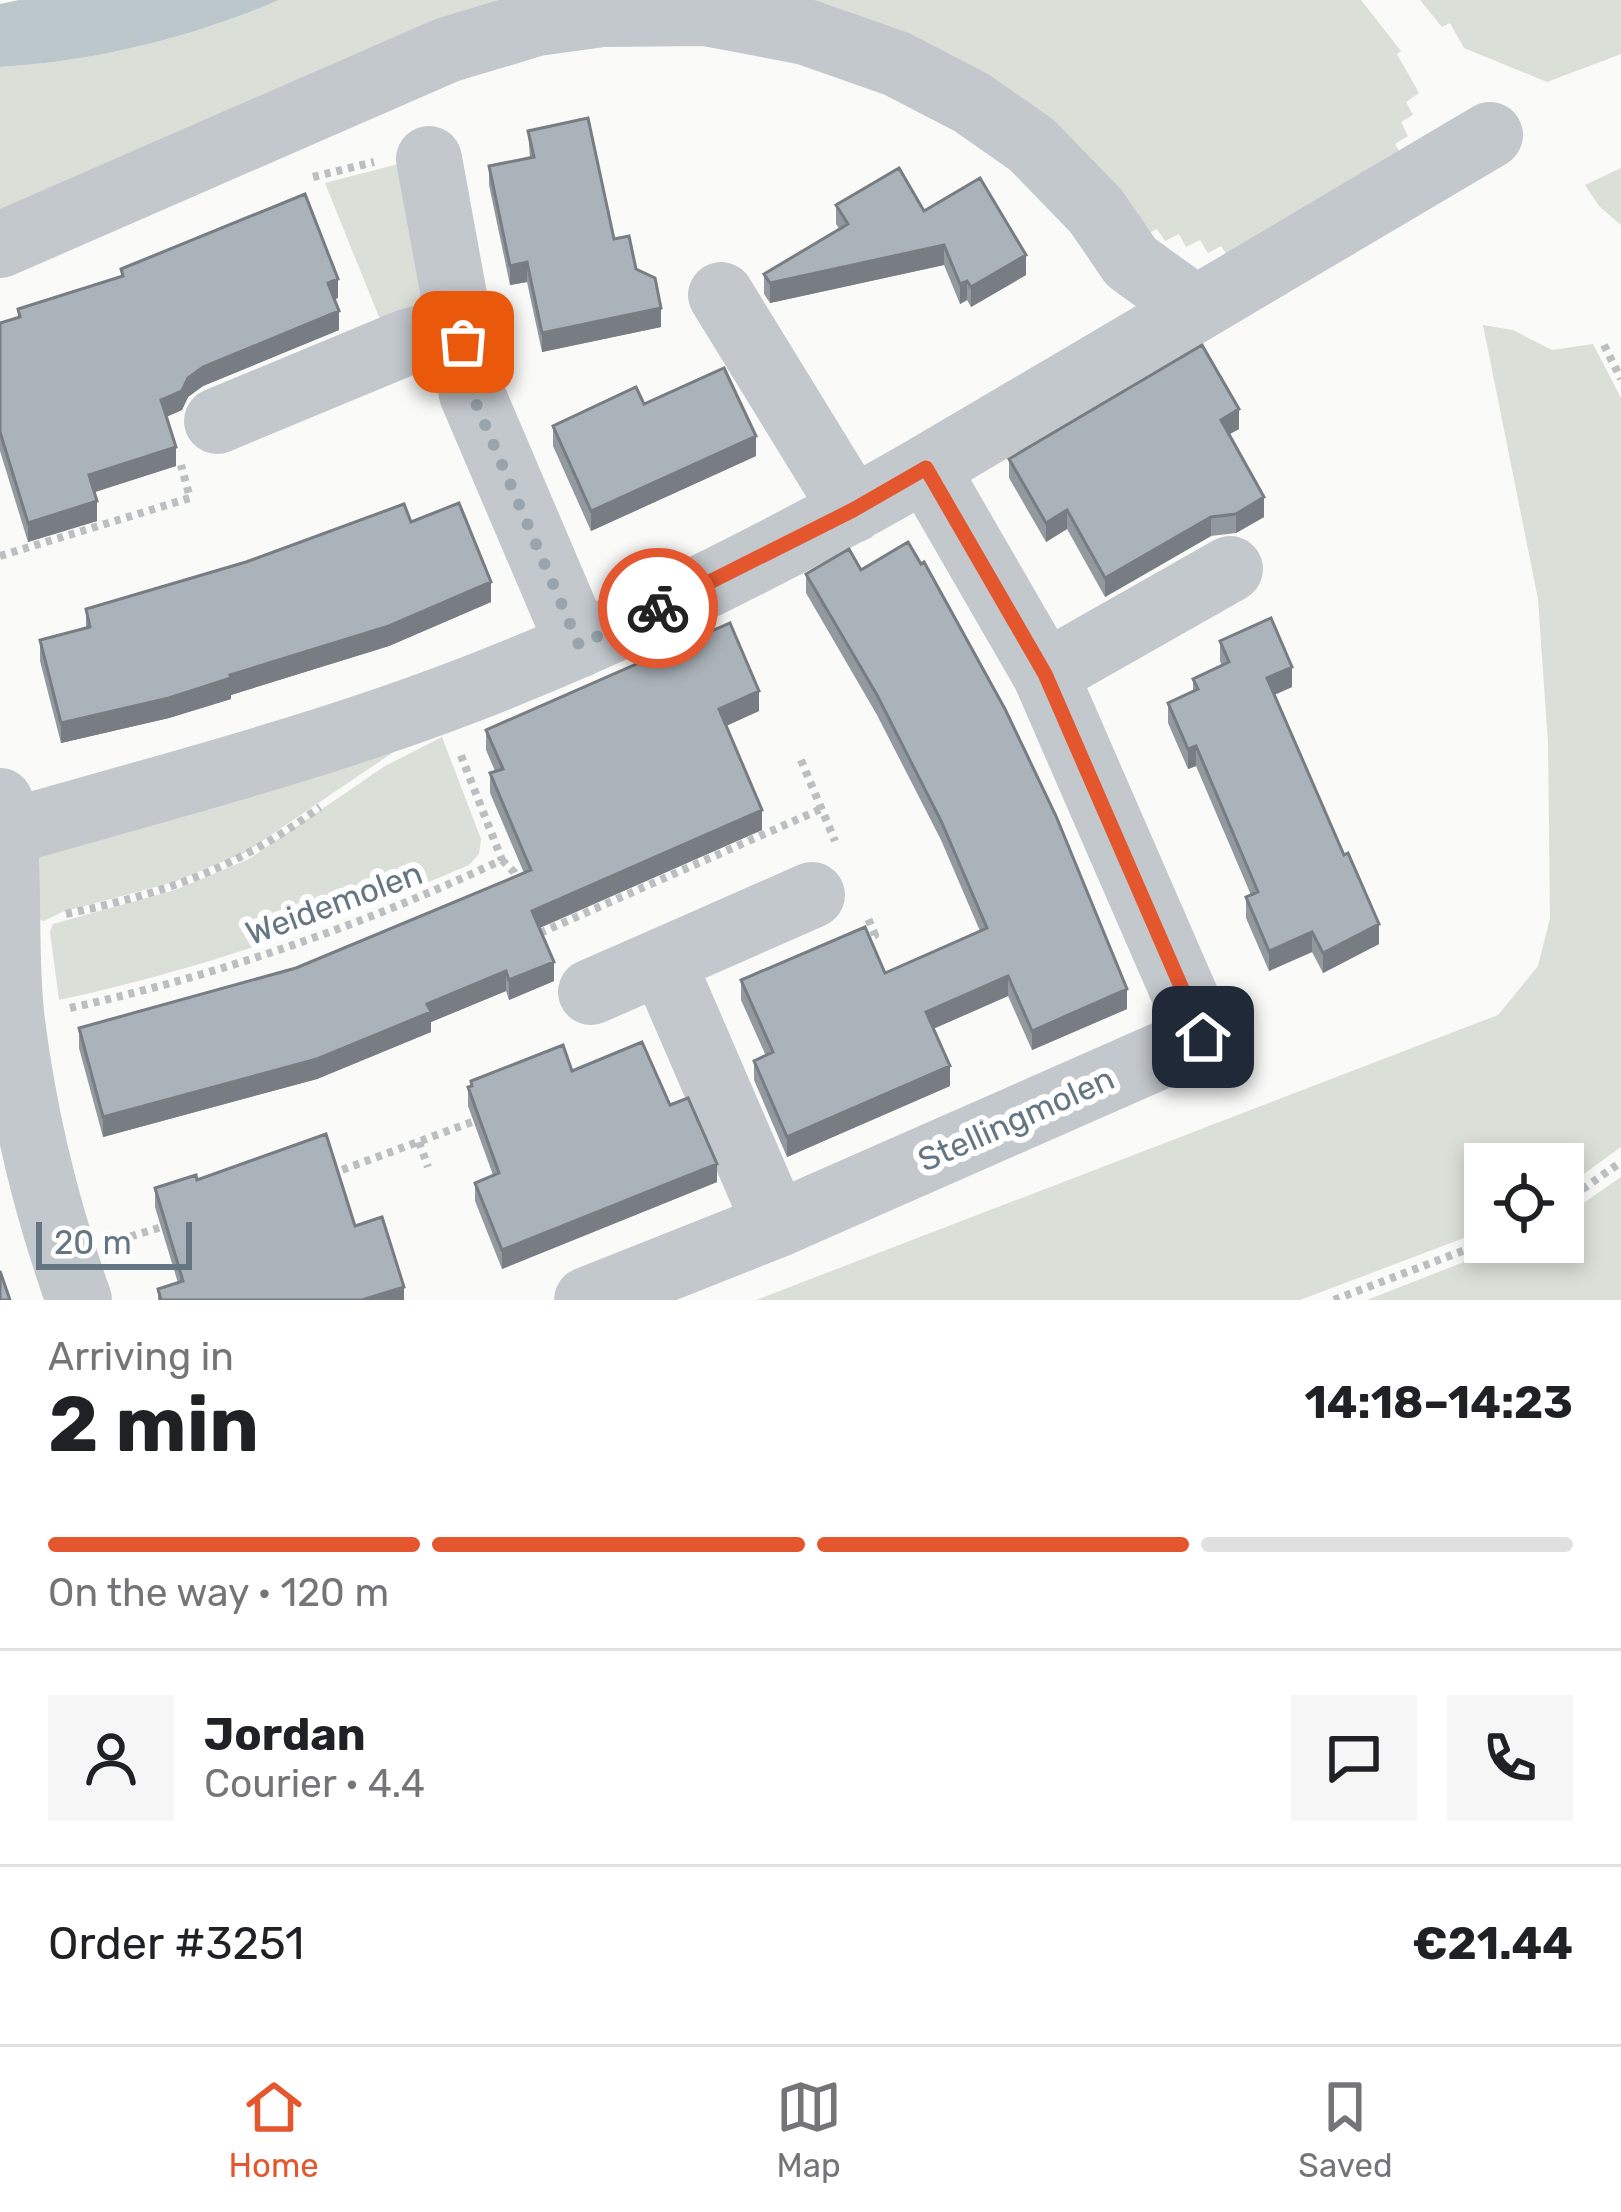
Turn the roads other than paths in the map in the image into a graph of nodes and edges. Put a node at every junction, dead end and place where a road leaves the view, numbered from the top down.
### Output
1 (1490, 135) dead end
2 (429, 159) dead end
3 (0, 245) edge
4 (721, 295) dead end
5 (1196, 309) junction
6 (460, 328) junction
7 (198, 441) road end
8 (926, 468) junction
9 (853, 510) junction
10 (1230, 569) dead end
11 (579, 645) junction
12 (1045, 674) junction
13 (3, 817) edge
14 (812, 895) dead end
15 (662, 962) junction
16 (19, 967) edge
17 (591, 992) dead end
18 (776, 1225) junction
19 (72, 1278) edge
20 (587, 1300) edge

1 - 5 street
2 - 6 street
3 - 5 street
4 - 9 street
5 - 8 street
6 - 7 street
6 - 11 street
8 - 9 street
8 - 12 street, Stellingmolen
9 - 11 street
10 - 12 street
11 - 13 street
12 - 18 street, Stellingmolen
13 - 16 street
14 - 15 street
15 - 17 street
15 - 18 street
16 - 19 street
18 - 20 street, Stellingmolen

